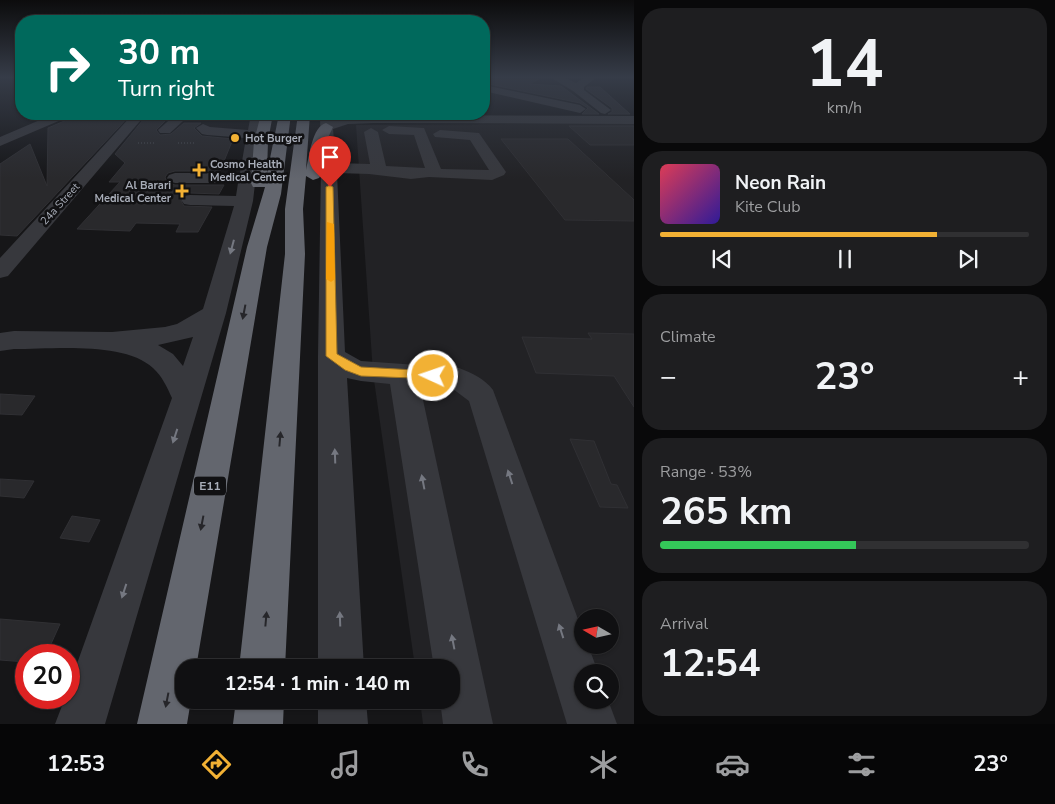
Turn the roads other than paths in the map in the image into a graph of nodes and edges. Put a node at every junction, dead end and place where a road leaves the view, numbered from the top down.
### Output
1 (584, 111) edge
2 (606, 111) edge
3 (24, 120) edge
4 (50, 120) edge
5 (135, 120) edge
6 (177, 120) edge
7 (201, 120) edge
8 (284, 120) edge
9 (595, 120) junction
10 (618, 120) junction
11 (634, 120) edge
12 (345, 124) edge
13 (165, 130) dead end
14 (0, 132) edge
15 (420, 134) junction
16 (0, 142) edge
17 (245, 142) edge
18 (330, 168) junction
19 (379, 170) junction
20 (430, 173) junction
21 (176, 178) dead end
22 (190, 200) dead end
23 (257, 247) junction
24 (295, 254) junction
25 (0, 271) edge
26 (214, 313) junction
27 (5, 340) edge
28 (112, 341) junction
29 (332, 356) junction
30 (403, 374) junction
31 (187, 398) junction
32 (263, 659) edge
33 (341, 659) edge
34 (574, 670) edge
35 (259, 709) edge
36 (342, 709) edge
37 (587, 709) edge
38 (80, 724) edge
39 (162, 724) edge
40 (258, 724) edge
41 (343, 724) edge
42 (468, 724) edge
43 (592, 724) edge

1 - 9 street
2 - 10 street
3 - 14 street
4 - 16 street
5 - 25 street, 24a Street
6 - 13 street
7 - 17 street
8 - 23 highway
9 - 10 street
9 - 12 street
10 - 11 street
12 - 15 street
12 - 18 street
12 - 19 street
12 - 24 highway
12 - 24 highway
15 - 20 street
15 - 20 street
17 - 21 street
17 - 22 street
17 - 23 highway
17 -> 26 street
18 - 19 street
18 - 29 street
19 - 20 street
23 -> 39 highway, E11
32 -> 24 highway
26 - 28 street
26 - 31 street
27 - 28 street
28 - 31 street
29 - 30 street
33 -> 29 street
34 -> 30 street
42 -> 30 street
31 -> 38 street
35 - 40 highway
36 - 41 street
37 - 43 street

